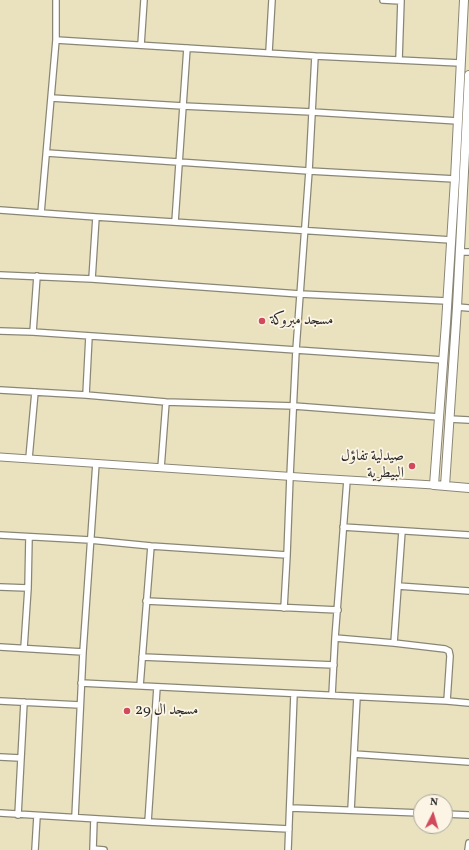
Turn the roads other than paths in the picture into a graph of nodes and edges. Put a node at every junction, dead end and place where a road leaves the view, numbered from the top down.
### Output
1 (56, 0) edge
2 (144, 0) edge
3 (272, 0) edge
4 (383, 0) edge
5 (401, 0) edge
6 (464, 0) edge
7 (56, 40) junction
8 (141, 45) junction
9 (187, 48) junction
10 (269, 52) junction
11 (315, 56) junction
12 (399, 60) junction
13 (460, 62) junction
14 (469, 75) edge
15 (469, 82) edge
16 (51, 98) junction
17 (183, 106) junction
18 (312, 112) junction
19 (458, 121) junction
20 (467, 140) edge
21 (47, 153) junction
22 (179, 162) junction
23 (309, 171) junction
24 (455, 179) junction
25 (0, 210) edge
26 (41, 213) junction
27 (96, 217) junction
28 (174, 222) junction
29 (305, 231) junction
30 (451, 240) junction
31 (459, 252) junction
32 (469, 252) edge
33 (0, 274) edge
34 (37, 276) junction
35 (92, 279) junction
36 (300, 294) junction
37 (447, 301) junction
38 (456, 307) junction
39 (469, 308) edge
40 (0, 331) edge
41 (33, 332) junction
42 (89, 336) junction
43 (296, 350) junction
44 (443, 360) junction
45 (0, 390) edge
46 (35, 392) junction
47 (86, 395) junction
48 (166, 402) junction
49 (294, 406) junction
50 (439, 417) junction
51 (449, 419) junction
52 (469, 420) edge
53 (0, 457) edge
54 (28, 458) junction
55 (96, 463) junction
56 (161, 468) junction
57 (290, 476) junction
58 (347, 480) junction
59 (434, 485) junction
60 (445, 486) junction
61 (469, 488) edge
62 (343, 527) junction
63 (402, 531) junction
64 (0, 535) edge
65 (469, 535) edge
66 (29, 537) junction
67 (90, 540) junction
68 (151, 546) junction
69 (287, 555) junction
70 (398, 586) junction
71 (0, 587) edge
72 (28, 588) junction
73 (469, 591) edge
74 (146, 601) junction
75 (284, 608) junction
76 (338, 610) junction
77 (336, 638) junction
78 (394, 643) junction
79 (0, 647) edge
80 (24, 648) junction
81 (83, 652) junction
82 (142, 657) junction
83 (334, 665) junction
84 (81, 683) junction
85 (140, 686) junction
86 (157, 687) junction
87 (294, 694) junction
88 (332, 695) junction
89 (357, 697) junction
90 (0, 701) edge
91 (447, 701) junction
92 (24, 702) junction
93 (469, 703) edge
94 (80, 705) junction
95 (354, 754) junction
96 (0, 757) edge
97 (20, 758) junction
98 (469, 762) edge
99 (291, 808) junction
100 (351, 810) junction
101 (0, 813) edge
102 (413, 813) edge
103 (453, 814) edge
104 (18, 815) junction
105 (469, 815) edge
106 (37, 816) junction
107 (75, 817) junction
108 (94, 819) junction
109 (148, 822) junction
110 (288, 829) junction
111 (469, 843) edge
112 (35, 850) edge
113 (93, 850) edge
114 (104, 850) edge
115 (288, 850) edge
116 (468, 850) edge

1 - 7 street
2 - 8 street
3 - 10 street
4 - 5 street
5 - 12 street
6 - 13 main road
7 - 8 street
7 - 16 street
8 - 9 street
9 - 10 street
9 - 17 street
10 - 11 street
11 - 12 street
11 - 18 street
12 - 13 street
13 - 19 main road
14 - 15 main road
15 - 20 main road
16 - 17 street
16 - 21 street
17 - 18 street
17 - 22 street
18 - 19 street
18 - 23 street
19 - 24 main road
20 - 31 main road
21 - 22 street
21 - 26 street
22 - 23 street
22 - 28 street
23 - 24 street
23 - 29 street
24 - 30 main road
25 - 26 street
26 - 27 street
27 - 28 street
27 - 35 street
28 - 29 street
29 - 30 street
29 - 36 street
30 - 37 main road
31 - 32 street
31 - 38 main road
33 - 34 street
34 - 35 street
34 - 41 street
35 - 36 street
36 - 37 street
36 - 43 street
37 - 44 main road
38 - 39 street
38 - 51 main road
40 - 41 street
41 - 42 street
42 - 43 street
42 - 47 street
43 - 44 street
43 - 49 street
44 - 50 main road
45 - 46 street
46 - 47 street
46 - 54 street
47 - 48 street
48 - 49 street
48 - 56 street
49 - 50 street
49 - 57 street
50 - 59 main road
51 - 52 street
51 - 60 main road
53 - 54 street
54 - 55 street
55 - 56 street
55 - 67 street
56 - 57 street
57 - 58 street
57 - 69 street
58 - 59 street
58 - 62 street
59 - 60 main road
60 - 61 main road
62 - 63 street
62 - 76 street
63 - 65 street
63 - 70 street
64 - 66 street
66 - 67 street
66 - 72 street
67 - 68 street
67 - 81 street
68 - 69 street
68 - 74 street
69 - 75 street
70 - 73 street
70 - 78 street
71 - 72 street
72 - 80 street
74 - 75 street
74 - 82 street
75 - 76 street
76 - 77 street
77 - 78 street
77 - 83 street
78 - 91 street
79 - 80 street
80 - 81 street
81 - 84 street
82 - 83 street
82 - 85 street
83 - 88 street
84 - 85 street
84 - 94 street
85 - 86 street
86 - 87 street
86 - 109 street
87 - 88 street
87 - 99 street
88 - 89 street
89 - 91 street
89 - 95 street
90 - 92 street
91 - 93 street
92 - 94 street
92 - 97 street
94 - 107 street
95 - 98 street
95 - 100 street
96 - 97 street
97 - 104 street
99 - 100 street
99 - 110 street
100 - 102 street
101 - 104 street
103 - 105 street
104 - 106 street
106 - 107 street
106 - 112 street
107 - 108 street
108 - 109 street
108 - 113 street
109 - 110 street
110 - 115 street
111 - 116 street
113 - 114 street

